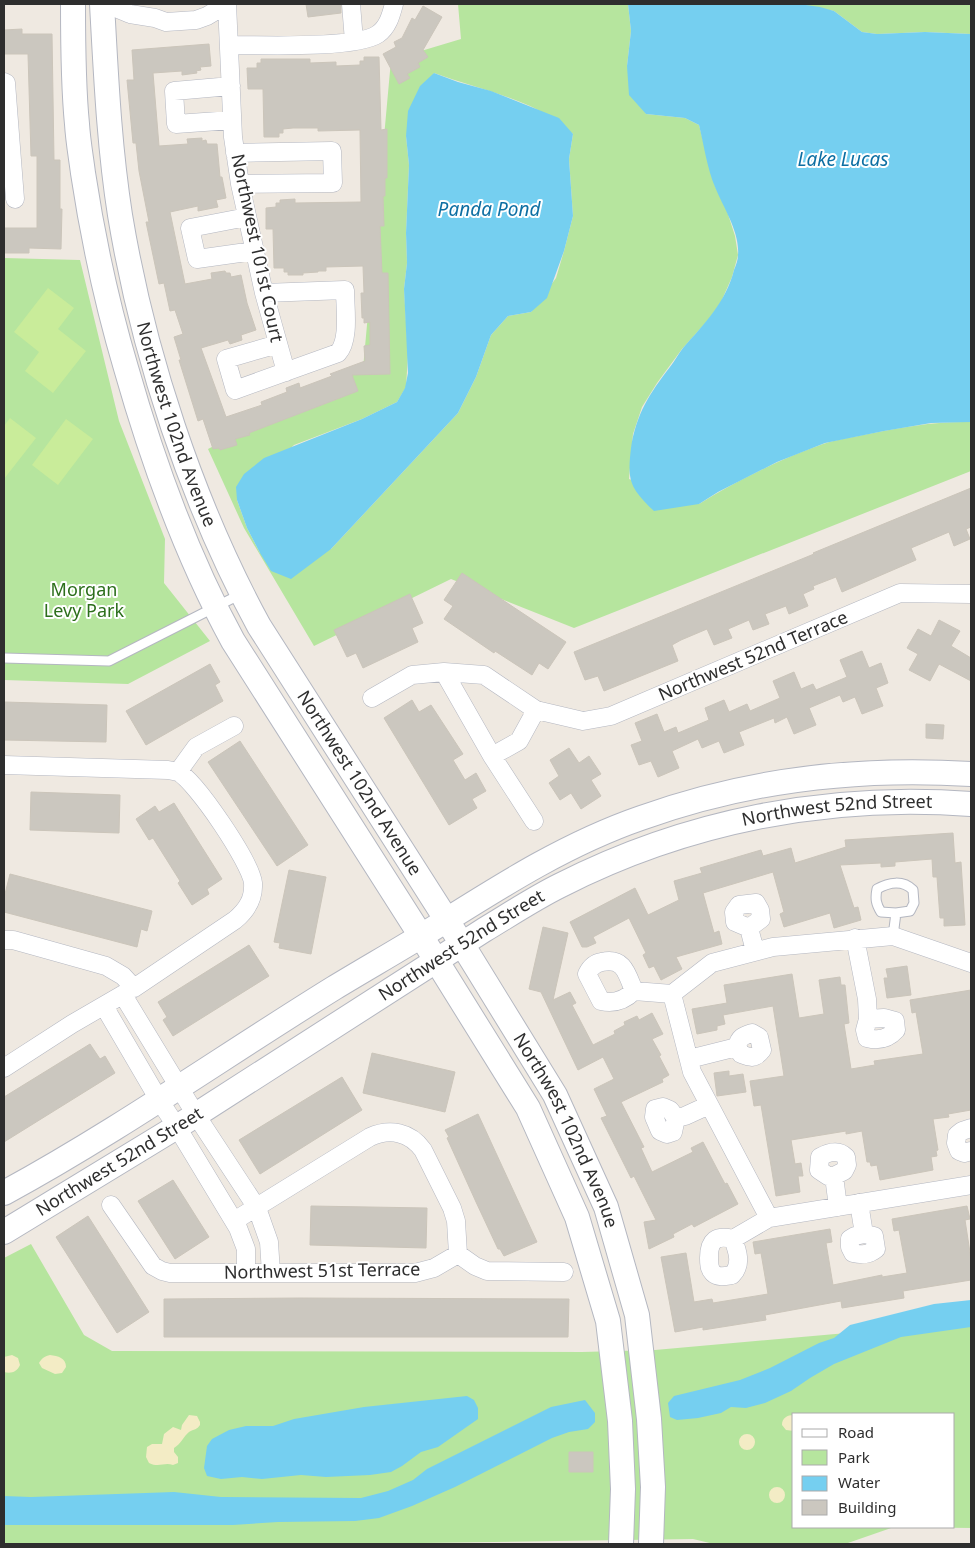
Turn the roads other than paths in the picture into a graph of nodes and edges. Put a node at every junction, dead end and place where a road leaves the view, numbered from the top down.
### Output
1 (73, 4) edge
2 (104, 4) edge
3 (227, 4) edge
4 (351, 4) edge
5 (394, 4) edge
6 (354, 41) junction
7 (229, 45) junction
8 (4, 82) edge
9 (230, 86) junction
10 (232, 120) junction
11 (235, 153) junction
12 (240, 184) junction
13 (9, 201) edge
14 (247, 217) junction
15 (254, 251) junction
16 (264, 293) junction
17 (278, 344) junction
18 (286, 372) junction
19 (971, 593) edge
20 (242, 594) junction
21 (215, 607) junction
22 (4, 658) edge
23 (444, 672) junction
24 (372, 698) dead end
25 (536, 710) junction
26 (234, 726) dead end
27 (492, 756) junction
28 (4, 766) edge
29 (178, 772) junction
30 (963, 774) edge
31 (962, 803) edge
32 (534, 821) dead end
33 (896, 913) junction
34 (446, 919) junction
35 (749, 928) dead end
36 (421, 936) junction
37 (893, 936) junction
38 (855, 938) junction
39 (4, 940) edge
40 (462, 944) junction
41 (755, 951) junction
42 (436, 960) junction
43 (971, 963) edge
44 (634, 991) dead end
45 (128, 992) junction
46 (672, 994) junction
47 (104, 1006) junction
48 (868, 1018) dead end
49 (737, 1047) dead end
50 (689, 1059) junction
51 (4, 1068) edge
52 (179, 1088) junction
53 (159, 1100) junction
54 (710, 1105) junction
55 (676, 1118) dead end
56 (187, 1121) junction
57 (971, 1128) edge
58 (971, 1151) edge
59 (971, 1156) edge
60 (234, 1174) junction
61 (834, 1176) dead end
62 (971, 1185) edge
63 (214, 1186) junction
64 (4, 1193) edge
65 (859, 1203) junction
66 (111, 1205) dead end
67 (838, 1207) junction
68 (257, 1208) junction
69 (769, 1218) junction
70 (234, 1221) junction
71 (4, 1232) edge
72 (864, 1234) dead end
73 (733, 1239) dead end
74 (458, 1254) junction
75 (246, 1272) junction
76 (564, 1272) dead end
77 (271, 1273) junction
78 (621, 1544) edge
79 (651, 1544) edge

1 - 21 street, Northwest 102nd Avenue
2 - 3 street
2 - 20 street, Northwest 102nd Avenue
3 - 7 street, Northwest 101st Court
4 - 6 street
5 - 6 street
6 - 7 street
7 - 9 street, Northwest 101st Court
8 - 13 street
9 - 10 street, Northwest 101st Court
9 - 10 street
10 - 11 street, Northwest 101st Court
11 - 12 street, Northwest 101st Court
11 - 12 street
12 - 14 street, Northwest 101st Court
14 - 15 street, Northwest 101st Court
14 - 15 street
15 - 16 street, Northwest 101st Court
16 - 17 street, Northwest 101st Court
16 - 18 street
17 - 18 street, Northwest 101st Court
17 - 18 street
19 - 25 street, Northwest 52nd Terrace
20 - 21 lane
20 - 34 street, Northwest 102nd Avenue
21 - 22 lane
21 - 36 street, Northwest 102nd Avenue
23 - 24 street, Northwest 52nd Terrace
23 - 25 street, Northwest 52nd Terrace
23 - 27 street
25 - 27 street
26 - 29 street
27 - 32 street
28 - 29 street
29 - 45 street
30 - 31 street
30 - 34 street, Northwest 52nd Street
31 - 40 street, Northwest 52nd Street
33 - 33 lane
33 - 37 lane
34 - 36 street, Northwest 52nd Street
34 - 40 street, Northwest 102nd Avenue
35 - 41 street
36 - 42 street, Northwest 102nd Avenue
36 - 52 street, Northwest 52nd Street
37 - 38 street
37 - 43 street
38 - 41 street
38 - 48 street
39 - 45 street
40 - 42 street, Northwest 52nd Street
40 - 79 street, Northwest 102nd Avenue
41 - 46 street
42 - 56 street, Northwest 52nd Street
42 - 78 street, Northwest 102nd Avenue
44 - 46 street
45 - 47 street
45 - 52 street
46 - 50 street
47 - 51 street
47 - 53 street
49 - 50 street
50 - 54 street
52 - 53 street, Northwest 52nd Street
52 - 56 street
53 - 56 street
53 - 64 street, Northwest 52nd Street
54 - 55 street
54 - 69 street
56 - 60 street
56 - 63 street
56 - 71 street, Northwest 52nd Street
57 - 58 street
58 - 59 street
60 - 63 street
60 - 68 street
61 - 67 street
62 - 65 street
63 - 70 street
65 - 67 street
65 - 72 street
66 - 75 street, Northwest 51st Terrace
67 - 69 street
68 - 70 street
68 - 74 street
68 - 77 street
69 - 73 street
70 - 75 street
74 - 76 street
74 - 77 street, Northwest 51st Terrace
75 - 77 street, Northwest 51st Terrace

